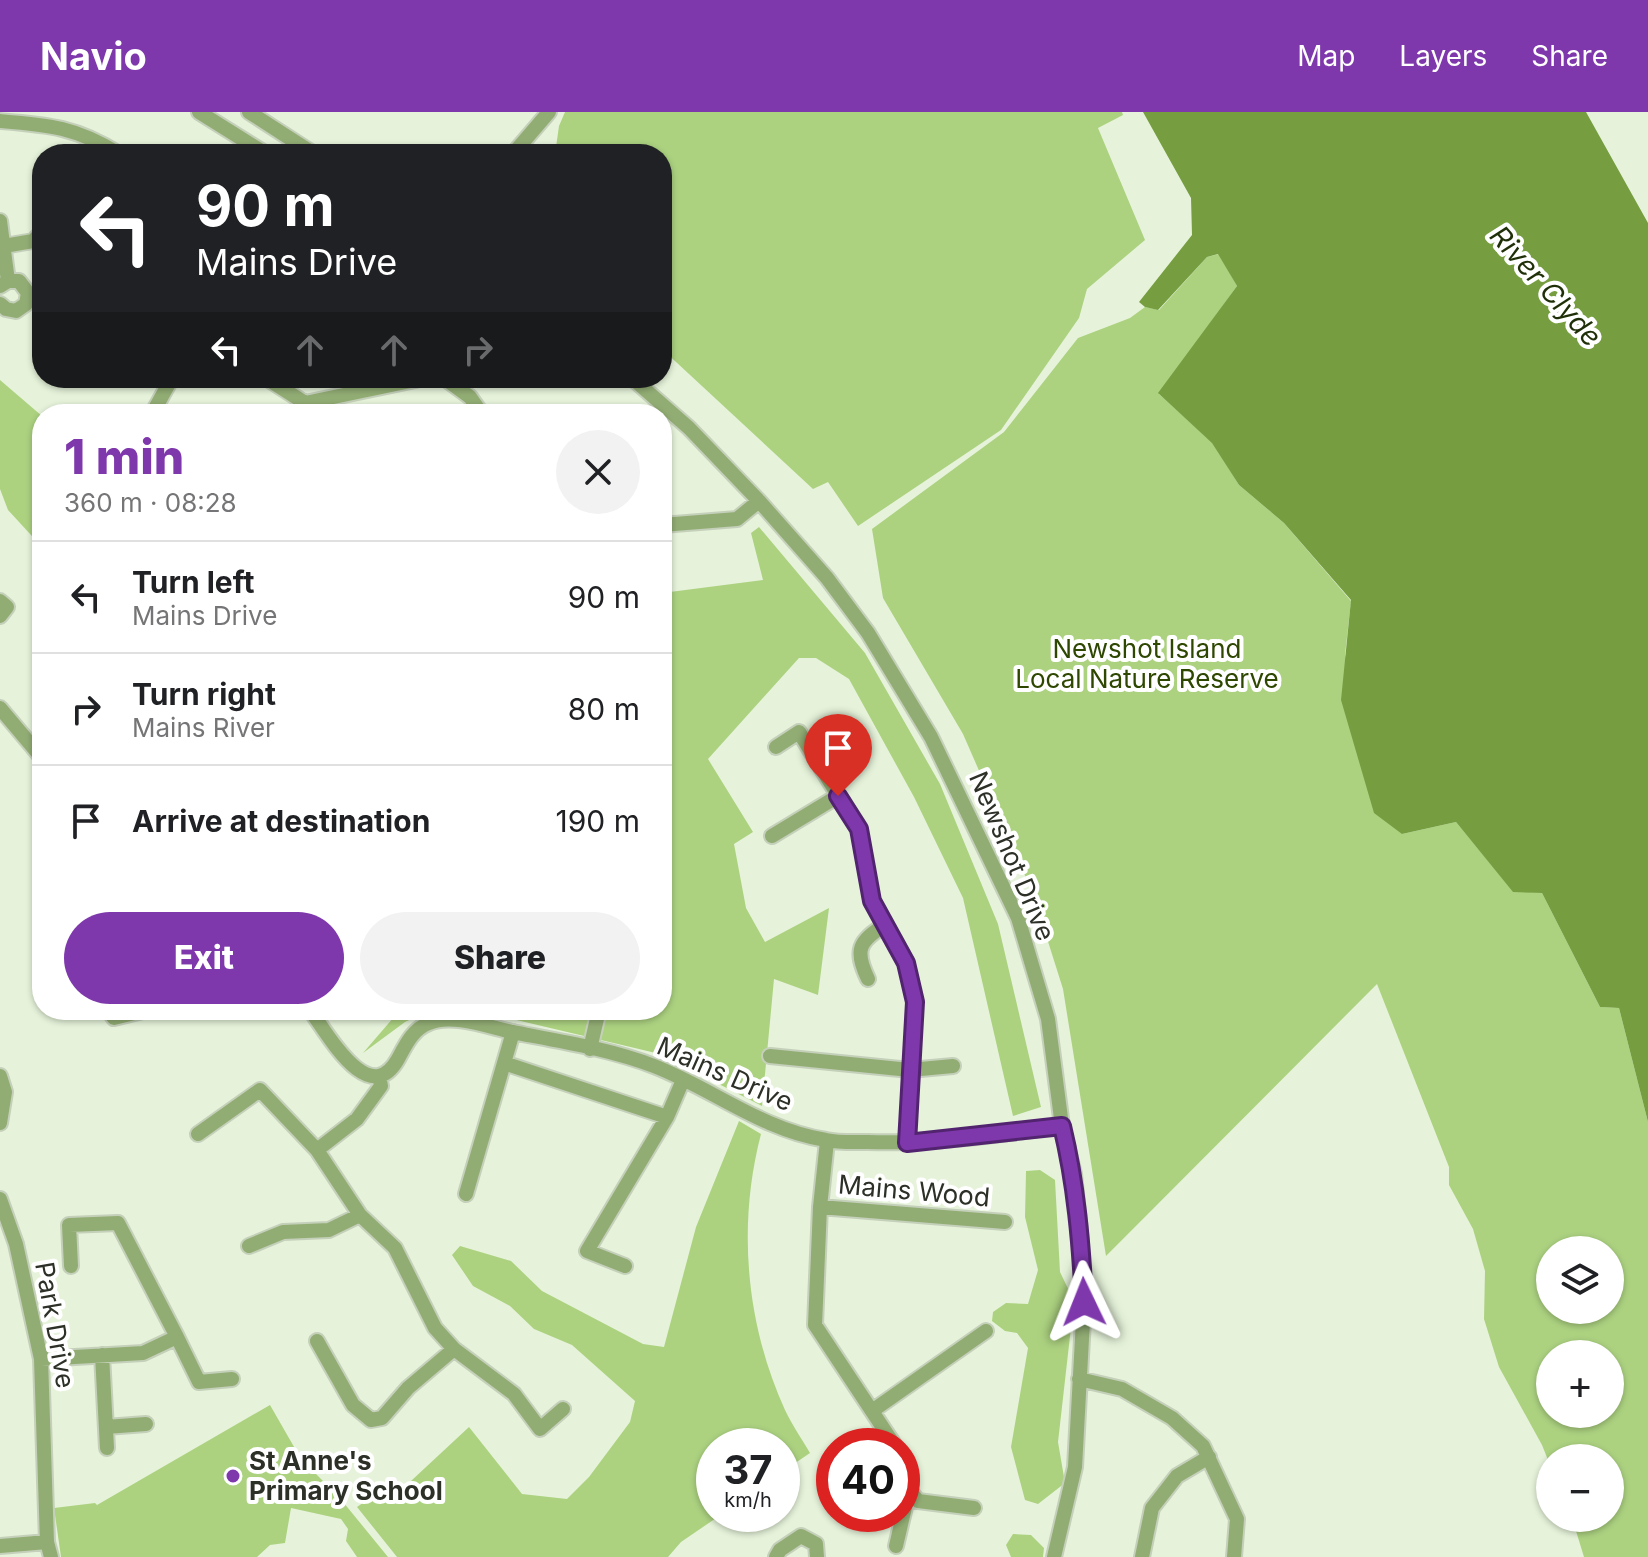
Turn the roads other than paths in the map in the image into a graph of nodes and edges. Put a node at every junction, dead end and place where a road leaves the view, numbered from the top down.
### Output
1 (199, 112) edge
2 (249, 112) edge
3 (549, 112) edge
4 (0, 121) edge
5 (103, 144) edge
6 (250, 144) edge
7 (299, 144) edge
8 (522, 144) edge
9 (0, 221) edge
10 (32, 241) edge
11 (4, 246) junction
12 (4, 284) edge
13 (0, 304) edge
14 (278, 388) edge
15 (385, 388) edge
16 (458, 388) edge
17 (643, 388) edge
18 (296, 404) edge
19 (322, 404) edge
20 (475, 404) edge
21 (662, 404) edge
22 (672, 413) edge
23 (759, 501) junction
24 (672, 524) edge
25 (0, 601) edge
26 (0, 616) edge
27 (2, 717) edge
28 (776, 747) dead end
29 (32, 748) edge
30 (838, 796) junction
31 (772, 836) dead end
32 (885, 925) junction
33 (868, 979) dead end
34 (318, 1020) edge
35 (432, 1020) edge
36 (461, 1020) edge
37 (597, 1020) edge
38 (513, 1032) junction
39 (590, 1049) junction
40 (770, 1056) dead end
41 (504, 1063) junction
42 (953, 1066) dead end
43 (910, 1070) junction
44 (384, 1074) junction
45 (0, 1076) edge
46 (683, 1080) junction
47 (667, 1117) junction
48 (0, 1123) edge
49 (1062, 1126) junction
50 (198, 1134) dead end
51 (827, 1141) junction
52 (907, 1143) junction
53 (317, 1150) junction
54 (466, 1194) dead end
55 (0, 1199) edge
56 (820, 1207) junction
57 (360, 1215) junction
58 (1005, 1222) dead end
59 (249, 1246) dead end
60 (71, 1266) dead end
61 (625, 1266) dead end
62 (986, 1331) dead end
63 (177, 1337) junction
64 (317, 1341) dead end
65 (454, 1349) junction
66 (102, 1355) junction
67 (41, 1359) junction
68 (232, 1379) dead end
69 (1079, 1379) junction
70 (563, 1409) dead end
71 (872, 1411) junction
72 (146, 1424) dead end
73 (106, 1427) junction
74 (883, 1428) edge
75 (107, 1448) dead end
76 (1209, 1457) junction
77 (920, 1501) edge
78 (974, 1508) dead end
79 (899, 1532) edge
80 (0, 1546) edge
81 (896, 1546) dead end
82 (49, 1550) edge
83 (776, 1557) edge
84 (817, 1557) edge
85 (1054, 1557) edge
86 (1142, 1557) edge
87 (1234, 1557) edge

1 - 6 street
2 - 7 street
3 - 8 street
4 - 5 street
9 - 11 street
10 - 11 street
11 - 12 street
12 - 13 street
14 - 18 street
15 - 19 street
16 - 20 street
17 - 21 street, Newshot Drive
22 - 23 street, Newshot Drive
23 - 24 street
23 - 49 street, Newshot Drive
25 - 26 street
27 - 29 street
28 - 30 street
30 - 31 street
30 - 32 street
32 - 33 street
32 - 43 street
34 - 44 street
35 - 44 street, Mains Drive
36 - 38 street, Mains Drive
37 - 39 street
38 - 39 street, Mains Drive
38 - 41 street
39 - 46 street, Mains Drive
40 - 43 street
41 - 47 street
41 - 54 street
42 - 43 street
43 - 52 street
44 - 53 street, Mains Drive
45 - 48 street
46 - 47 street
46 - 51 street, Mains Drive
47 - 61 street
49 - 52 street, Mains Drive
49 - 69 street, Newshot Drive
50 - 53 street
51 - 52 street, Mains Drive
51 - 56 street, Mains Wood
53 - 57 street
55 - 67 street, Park Drive
56 - 58 street, Mains Wood
56 - 71 street, Mains Wood
57 - 59 street
57 - 65 street
60 - 63 street
62 - 71 street
63 - 66 street
63 - 68 street
64 - 65 street
65 - 70 street
66 - 67 street
66 - 73 street
67 - 82 street, Park Drive
69 - 76 street
69 - 85 street, Newshot Drive
71 - 74 street, Mains Wood
72 - 73 street
73 - 75 street
76 - 86 street
76 - 87 street
77 - 78 street
79 - 81 street
80 - 82 street
83 - 84 street

